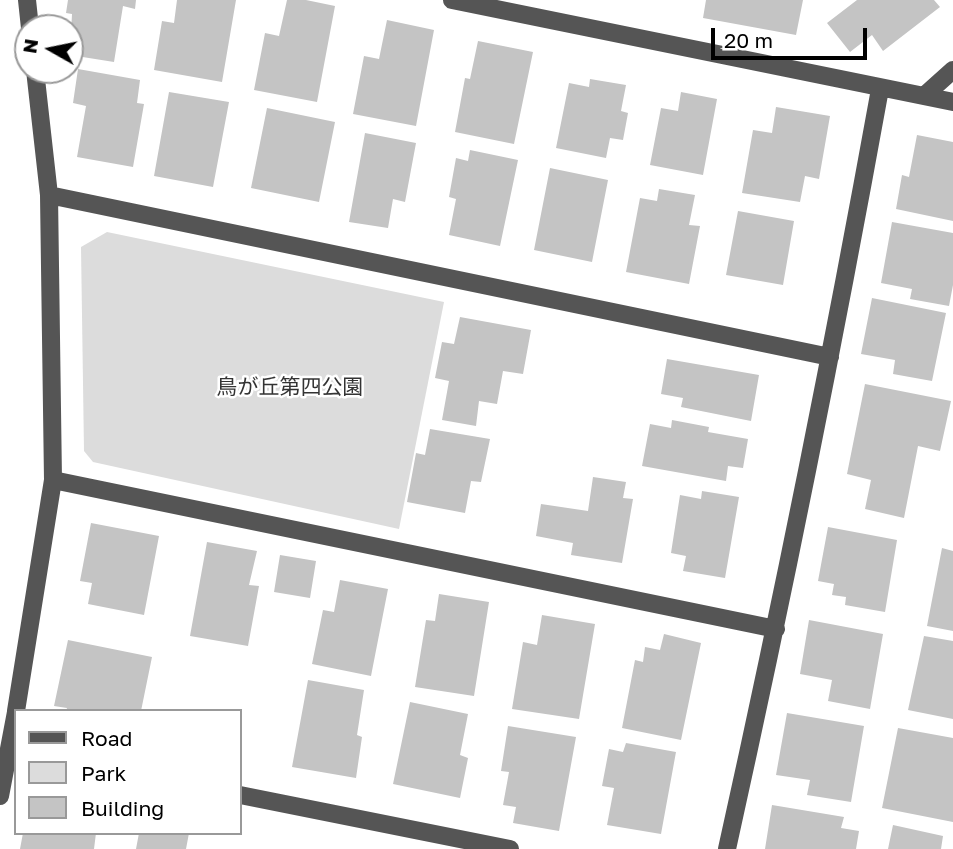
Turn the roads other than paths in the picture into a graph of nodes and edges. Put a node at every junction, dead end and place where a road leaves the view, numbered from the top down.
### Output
1 (452, 0) edge
2 (953, 70) edge
3 (37, 84) edge
4 (880, 89) junction
5 (924, 96) junction
6 (953, 103) edge
7 (49, 195) junction
8 (830, 357) junction
9 (53, 480) junction
10 (776, 629) junction
11 (16, 709) edge
12 (14, 722) edge
13 (9, 748) edge
14 (242, 795) edge
15 (0, 796) edge
16 (510, 849) edge
17 (727, 849) edge

1 - 4 street
2 - 5 street
3 - 7 street
4 - 5 street
4 - 8 street
5 - 6 street
7 - 8 street
7 - 9 street
8 - 10 street
9 - 10 street
9 - 11 street
10 - 17 street
12 - 13 street
13 - 15 street
14 - 16 street

